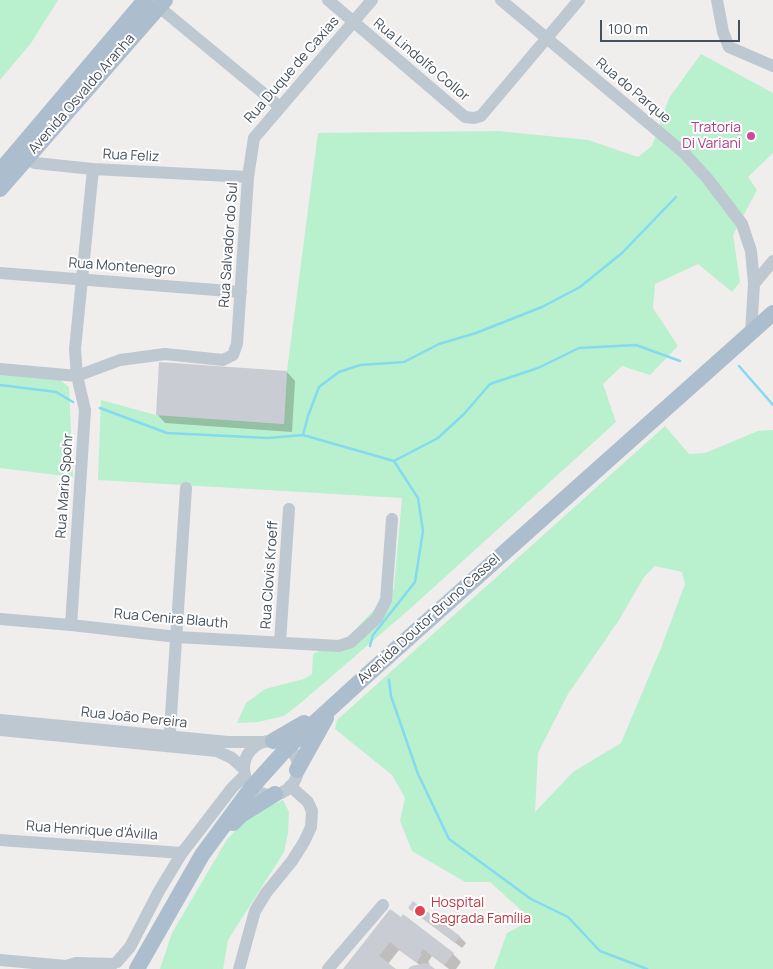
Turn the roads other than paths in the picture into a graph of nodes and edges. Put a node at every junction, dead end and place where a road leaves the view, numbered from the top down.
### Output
1 (328, 0) edge
2 (372, 0) edge
3 (501, 0) edge
4 (579, 0) edge
5 (717, 0) edge
6 (156, 2) edge
7 (354, 22) junction
8 (546, 38) junction
9 (773, 66) edge
10 (280, 107) junction
11 (254, 138) joint
12 (20, 156) junction
13 (93, 169) junction
14 (0, 171) edge
15 (248, 177) junction
16 (0, 189) edge
17 (773, 261) edge
18 (0, 273) edge
19 (82, 279) junction
20 (754, 284) junction
21 (241, 292) junction
22 (773, 313) edge
23 (751, 332) junction
24 (0, 369) edge
25 (77, 376) junction
26 (186, 488) dead end
27 (289, 509) dead end
28 (392, 519) dead end
29 (0, 619) edge
30 (71, 625) junction
31 (178, 636) junction
32 (280, 642) junction
33 (334, 705) junction
34 (0, 720) edge
35 (0, 730) edge
36 (170, 741) junction
37 (275, 743) junction
38 (297, 770) junction
39 (247, 777) junction
40 (290, 786) junction
41 (275, 794) junction
42 (0, 840) edge
43 (182, 853) junction
44 (202, 854) junction
45 (383, 904) dead end
46 (0, 960) edge
47 (112, 965) edge
48 (69, 967) edge
49 (139, 968) edge
50 (239, 969) edge
51 (328, 969) edge

1 - 7 street, Rua Lindolfo Collor
2 - 7 street, Rua Duque de Caxias
3 - 8 street, Rua do Parque
4 - 8 street
5 - 9 street
6 - 10 street
6 - 12 main road, Avenida Osvaldo Aranha
7 - 8 street, Rua Lindolfo Collor
7 - 10 street, Rua Duque de Caxias
8 - 20 street, Rua do Parque
10 - 11 street, Rua Duque de Caxias
11 - 15 street, Rua Salvador do Sul
12 - 13 street, Rua Feliz
12 - 14 main road, Avenida Osvaldo Aranha
12 - 16 main road, Avenida Osvaldo Aranha
13 - 15 street, Rua Feliz
13 - 19 street, Rua Mario Spohr
15 - 21 street, Rua Salvador do Sul
17 - 20 street
18 - 19 street, Rua Montenegro
19 - 21 street, Rua Montenegro
19 - 25 street, Rua Mario Spohr
20 - 23 street, Rua do Parque
21 - 25 street, Rua Salvador do Sul
22 - 23 main road, Avenida Doutor Bruno Cassel
23 - 33 main road, Avenida Doutor Bruno Cassel
24 - 25 street
25 - 30 street, Rua Mario Spohr
26 - 31 street
27 - 32 street, Rua Clovis Kroeff
28 - 32 street, Rua Cenira Blauth
29 - 30 street, Rua Cenira Blauth
30 - 31 street, Rua Cenira Blauth
31 - 32 street, Rua Cenira Blauth
31 - 36 street
33 - 37 main road
33 - 38 main road
34 - 36 street, Rua João Pereira
35 - 36 street, Rua João Pereira
36 - 37 street, Rua João Pereira
36 - 39 street, Rua João Pereira
37 - 38 street
37 - 39 main road
37 - 39 street
38 - 40 street
39 - 41 street
39 - 43 street
39 - 44 main road
40 - 41 street
40 - 50 street
41 - 44 main road
42 - 43 street, Rua Henrique d'Ávilla
43 - 47 street
44 - 49 main road
45 - 51 street
46 - 48 street
47 - 48 street
47 - 49 street

